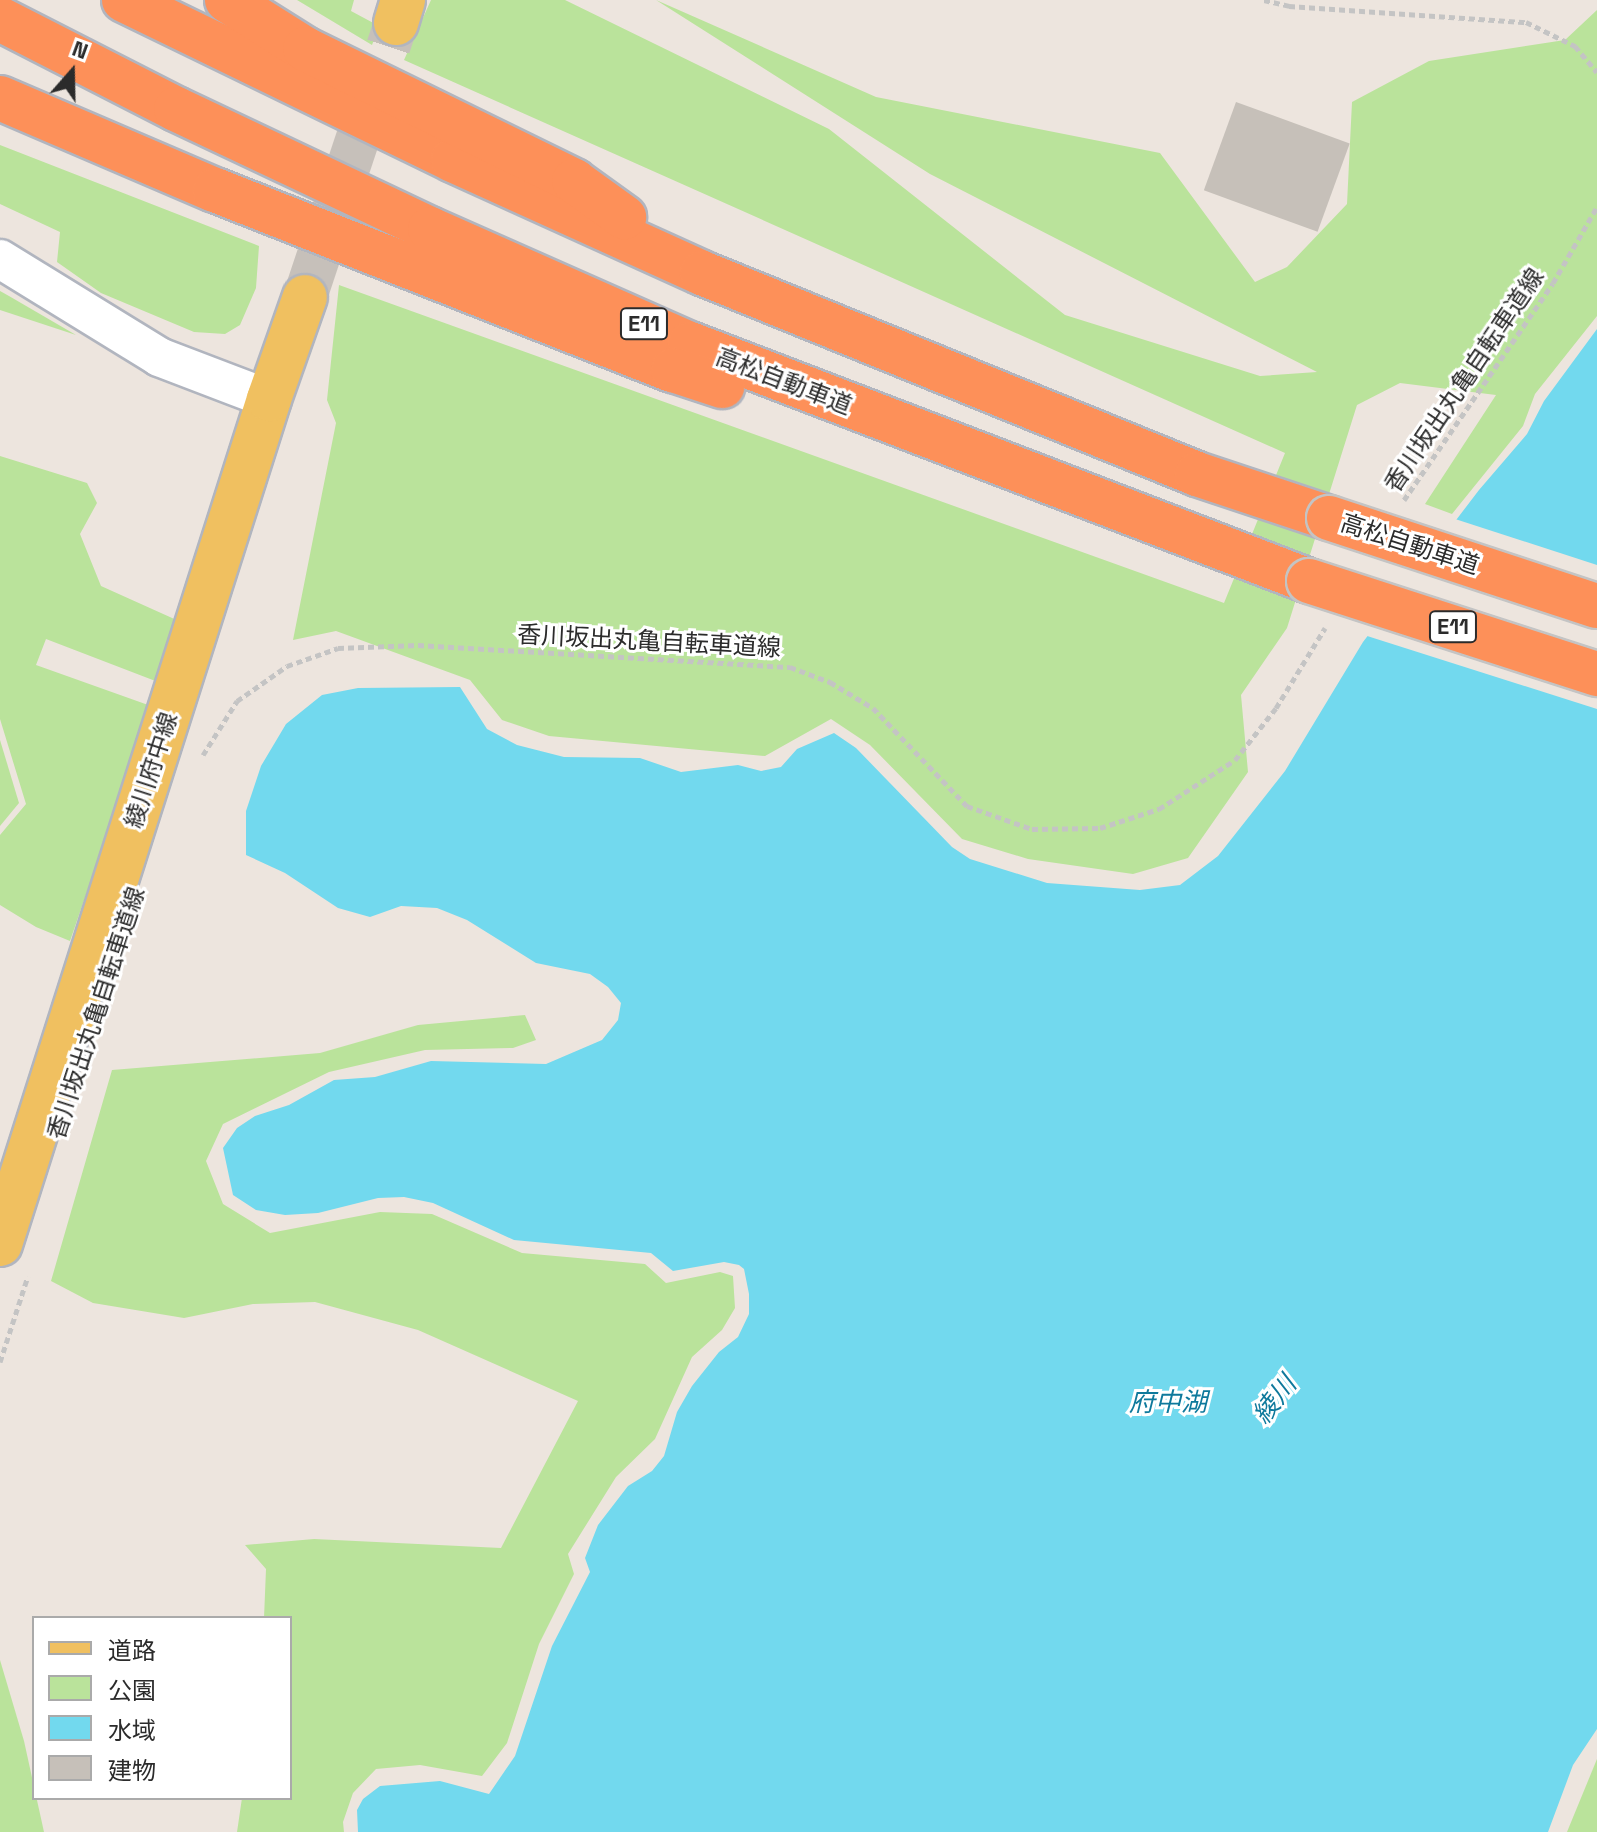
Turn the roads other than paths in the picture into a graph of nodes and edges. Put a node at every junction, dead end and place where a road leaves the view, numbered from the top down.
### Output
1 (124, 0) edge
2 (227, 0) edge
3 (0, 19) edge
4 (0, 98) edge
5 (0, 259) edge
6 (702, 273) junction
7 (305, 297) tunnel mouth
8 (269, 399) junction
9 (1177, 533) junction
10 (1597, 606) edge
11 (1597, 674) edge
12 (15, 1258) edge

1 - 6 highway, 高松自動車道
2 - 6 highway
3 - 9 highway, 高松自動車道 / E11
4 - 9 highway
5 - 8 street
6 - 10 highway, 高松自動車道, bridge
7 - 8 main road, 綾川府中線
8 - 12 main road, 綾川府中線
9 - 11 highway, 高松自動車道 / E11, bridge

